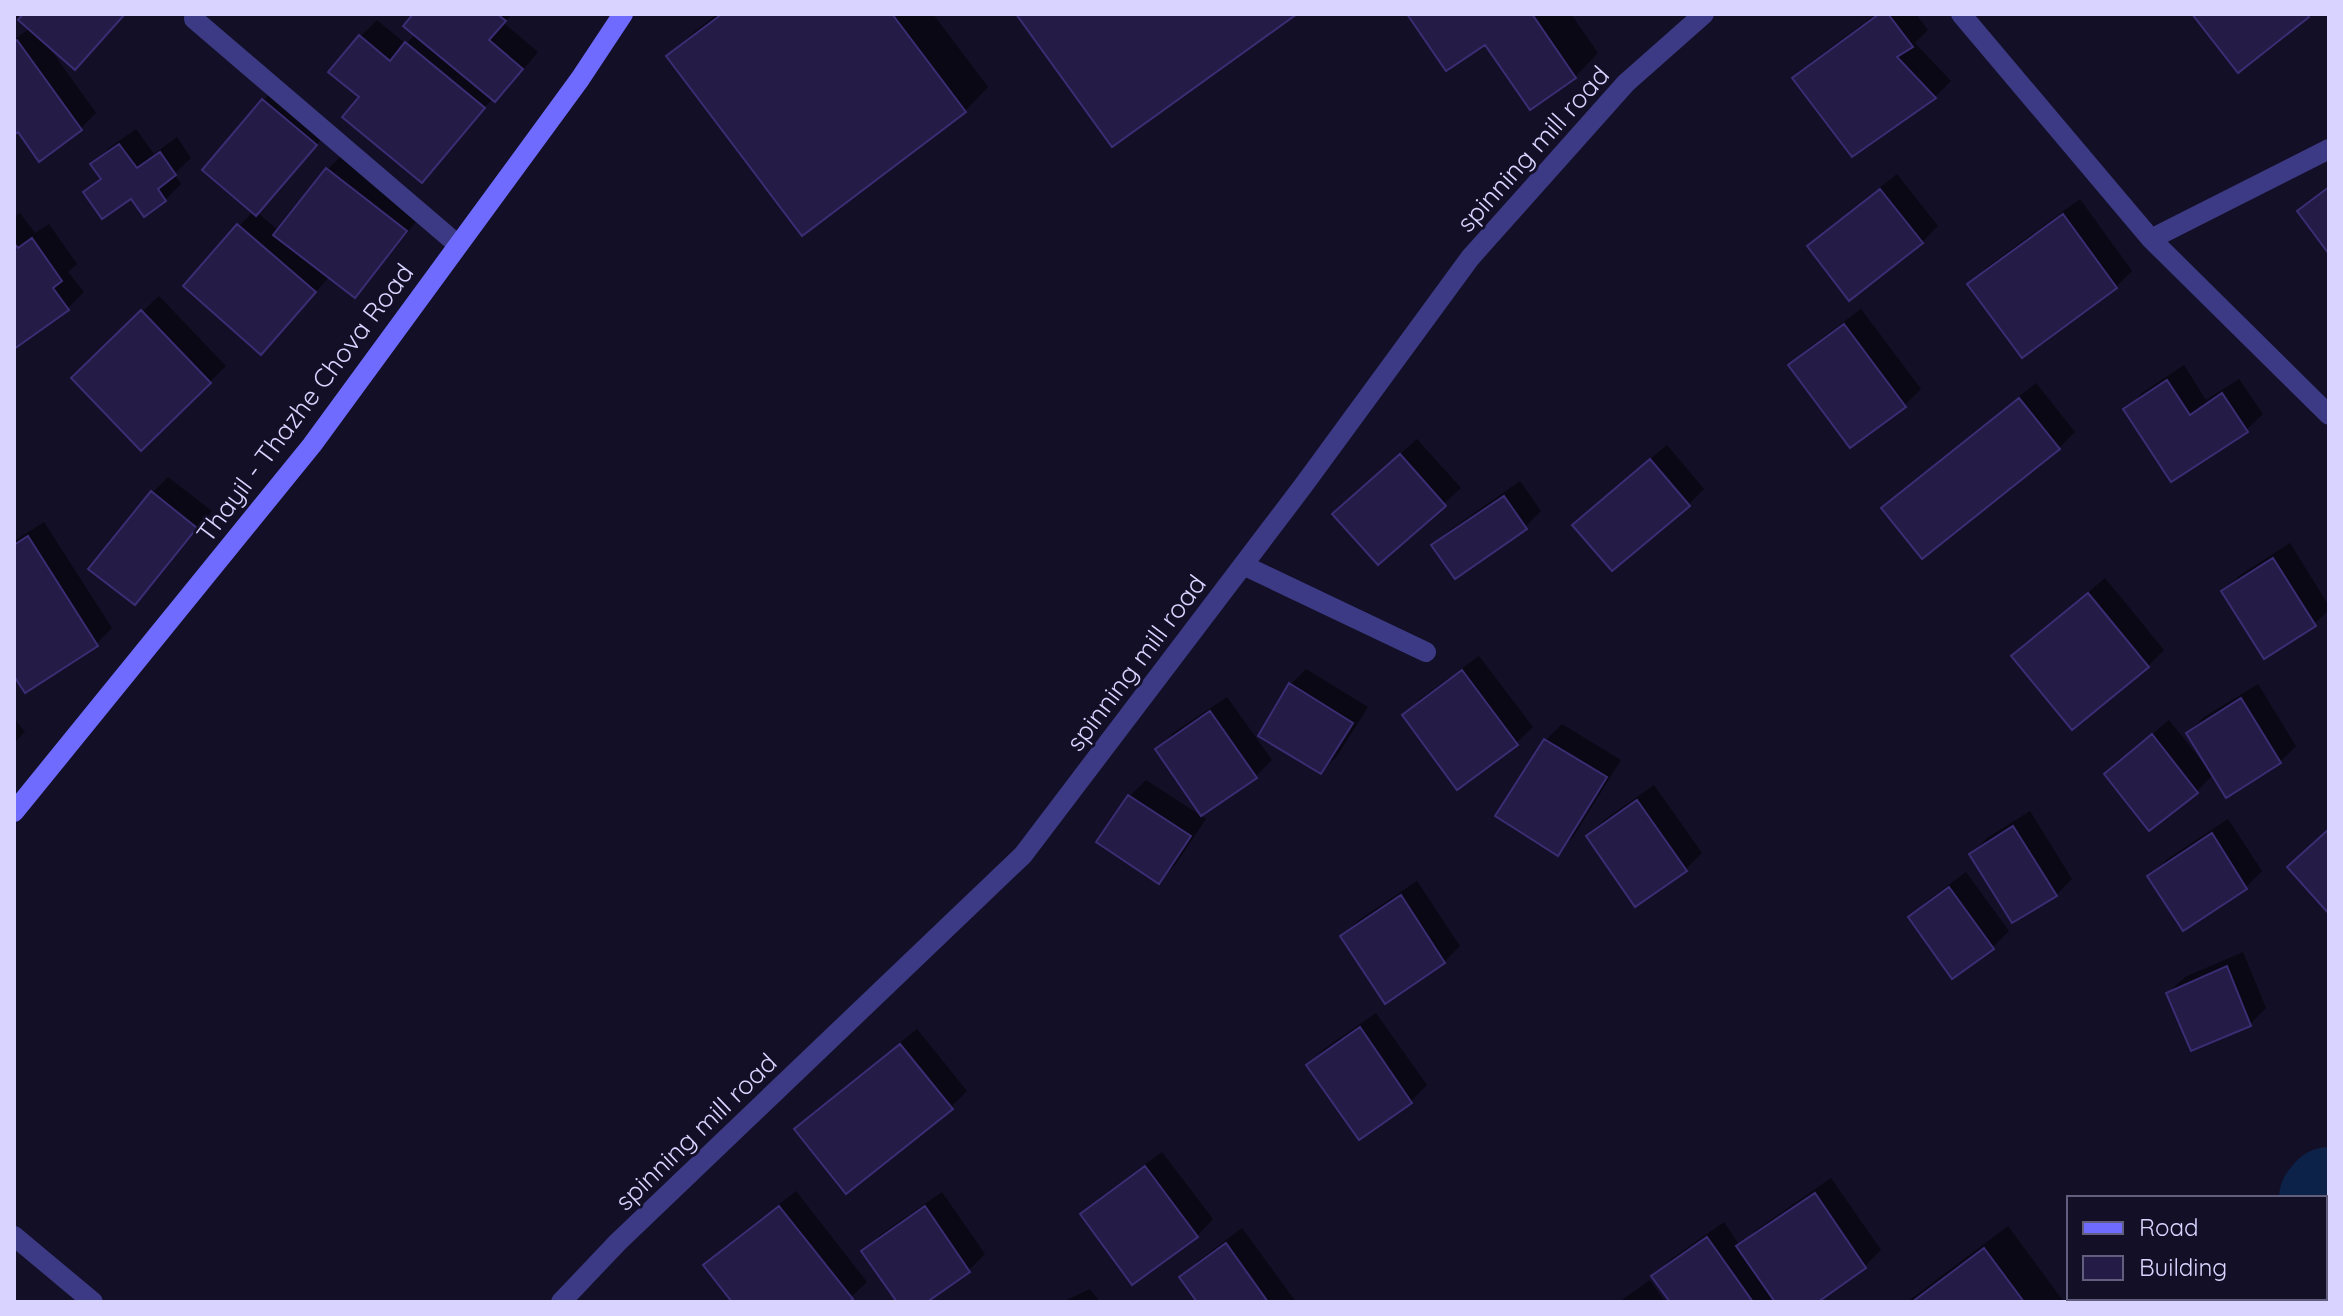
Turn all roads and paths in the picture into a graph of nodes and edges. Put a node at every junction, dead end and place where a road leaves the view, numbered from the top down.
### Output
1 (623, 14) edge
2 (1704, 14) edge
3 (1961, 14) edge
4 (194, 19) dead end
5 (2329, 149) edge
6 (2151, 239) junction
7 (457, 244) junction
8 (2329, 415) edge
9 (1243, 565) junction
10 (1426, 652) dead end
11 (14, 812) edge
12 (14, 1236) edge
13 (93, 1302) edge
14 (561, 1302) edge

1 - 7 street, Thayil - Thazhe Chova Road
2 - 9 street, spinning mill road
3 - 6 street
4 - 7 street
5 - 6 street
6 - 8 street
7 - 11 street, Thayil - Thazhe Chova Road
9 - 10 street
9 - 14 street, spinning mill road
12 - 13 street

